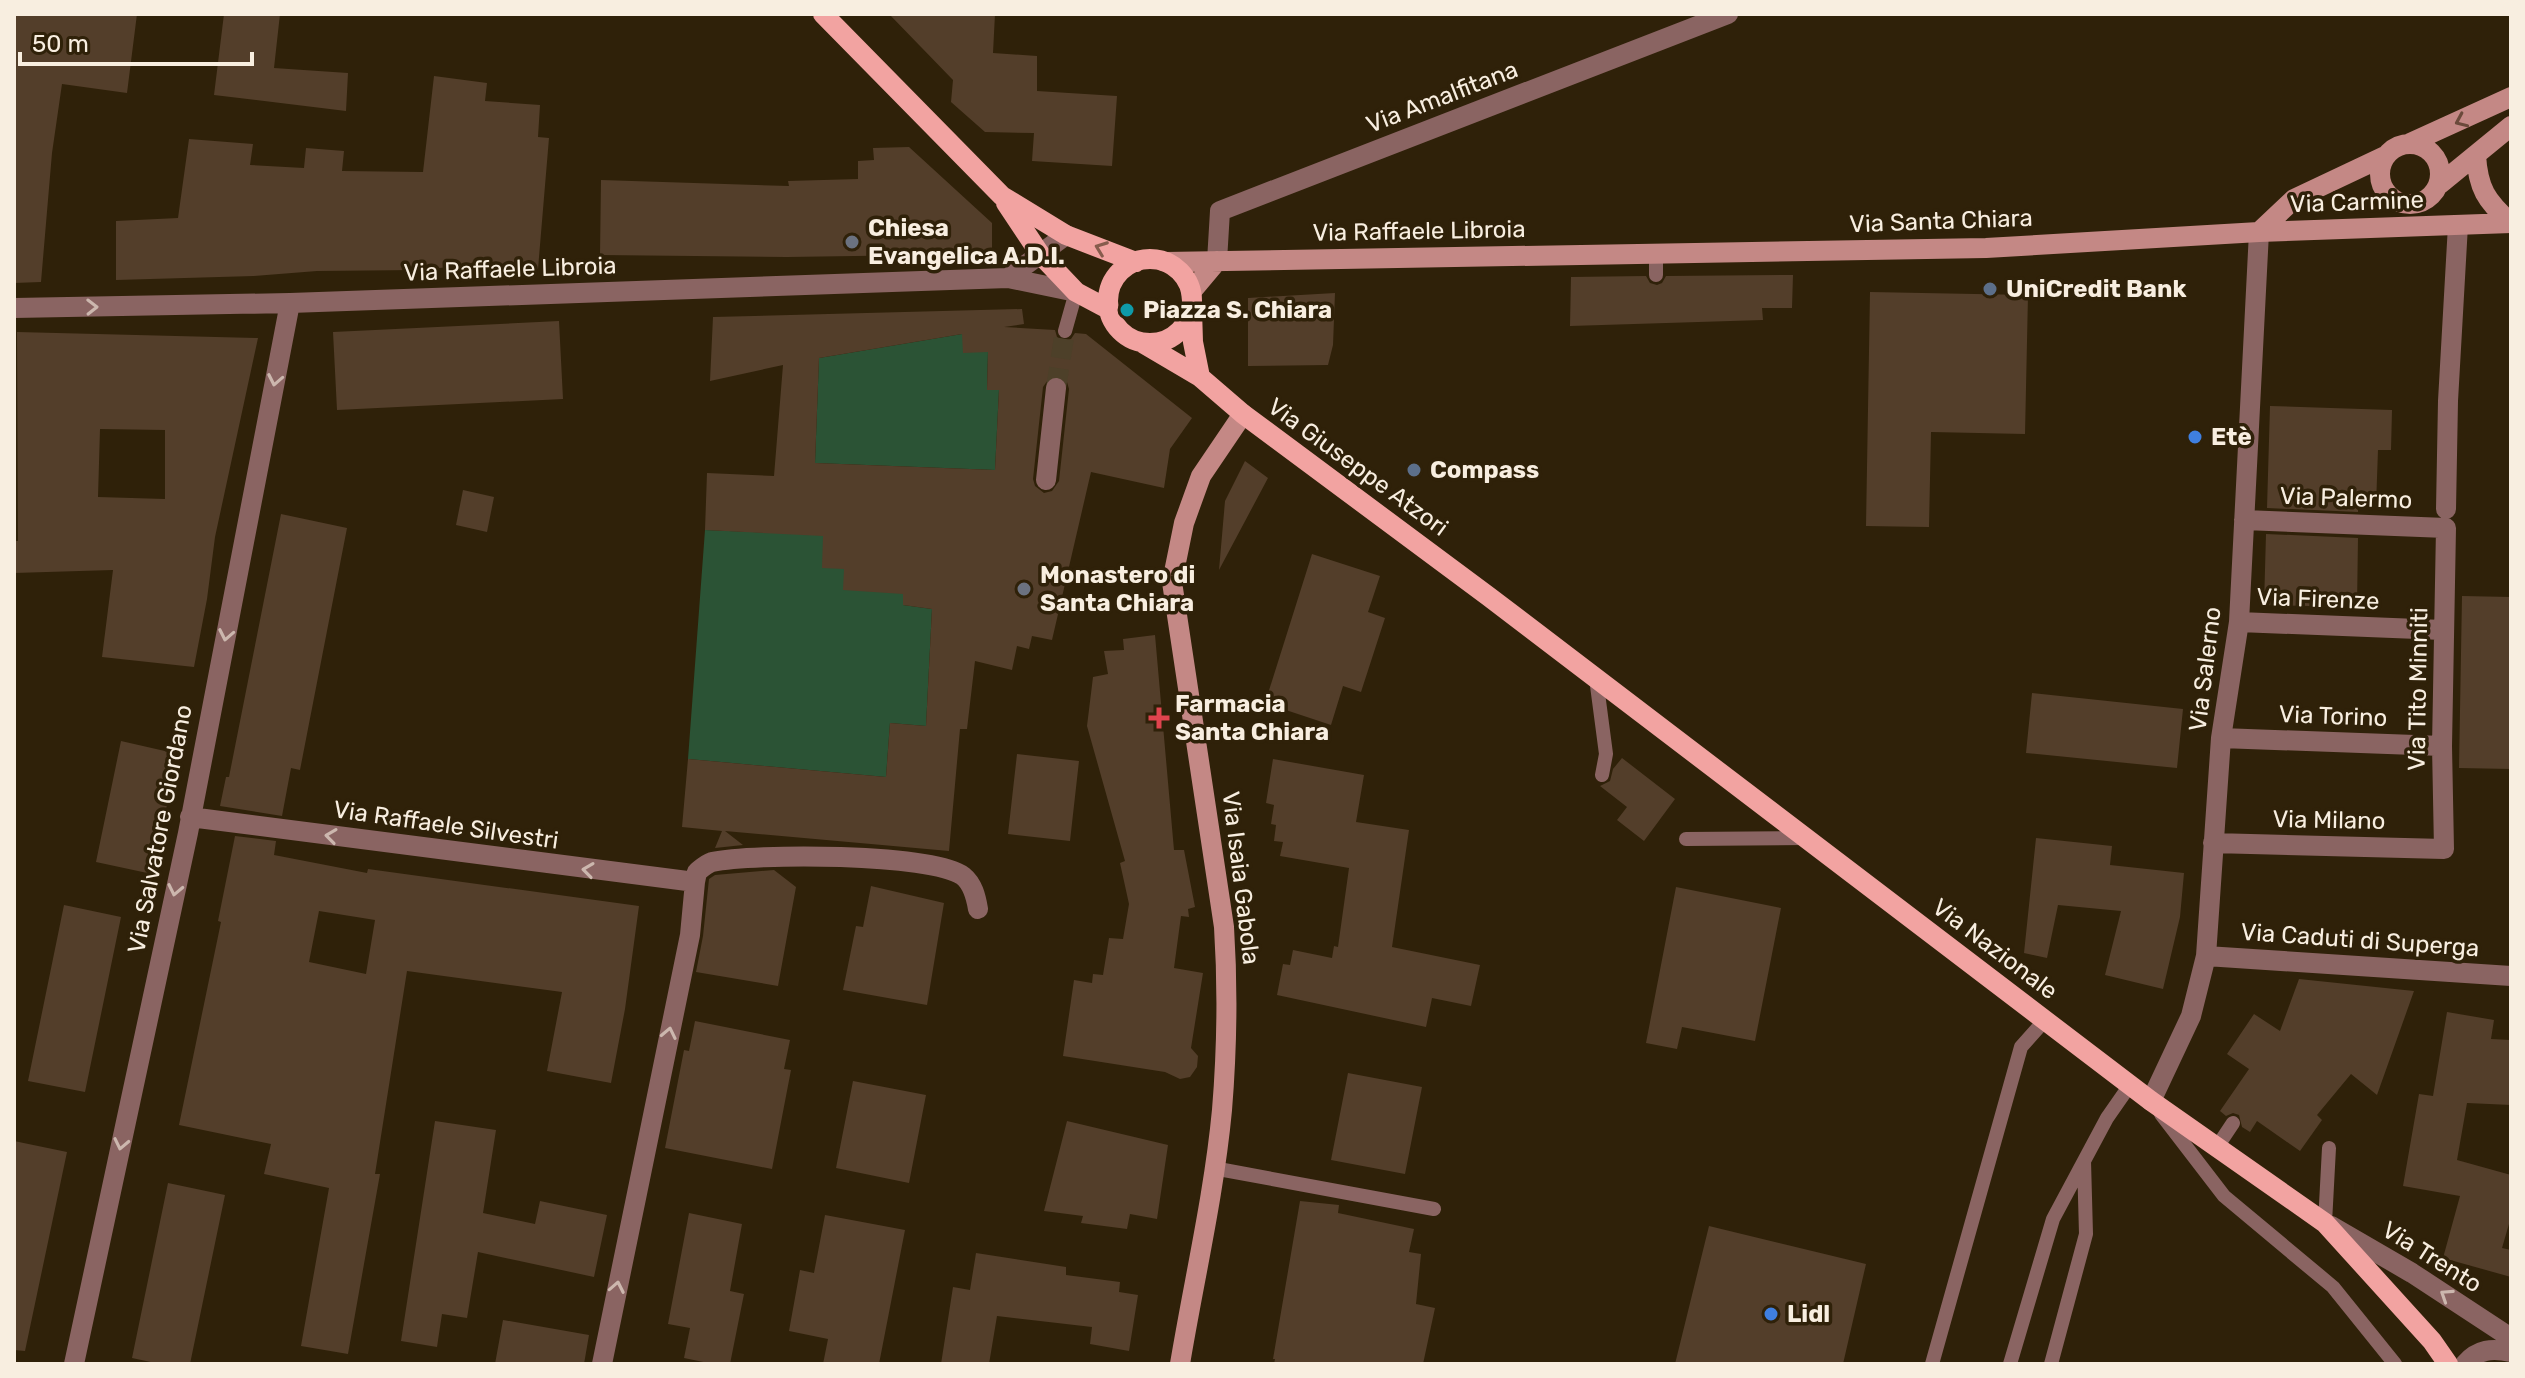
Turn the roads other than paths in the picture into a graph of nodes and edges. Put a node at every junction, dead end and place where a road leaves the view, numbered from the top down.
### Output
1 (823, 14) edge
2 (1728, 14) edge
3 (2511, 97) edge
4 (2511, 126) edge
5 (2410, 143) junction
6 (2476, 155) junction
7 (2385, 156) junction
8 (2440, 184) junction
9 (1002, 196) junction
10 (2418, 204) junction
11 (2511, 223) edge
12 (2458, 225) junction
13 (2375, 227) junction
14 (2259, 232) junction
15 (1066, 235) junction
16 (1623, 252) joint
17 (1656, 253) junction
18 (1040, 254) junction
19 (1217, 261) junction
20 (1136, 262) junction
21 (1165, 262) junction
22 (1656, 275) dead end
23 (1008, 278) junction
24 (1076, 292) junction
25 (1192, 299) junction
26 (290, 303) junction
27 (14, 308) edge
28 (1108, 309) junction
29 (1065, 331) tunnel mouth
30 (1144, 344) junction
31 (1200, 377) junction
32 (1056, 388) tunnel mouth
33 (1243, 414) junction
34 (1046, 480) dead end
35 (2446, 519) junction
36 (2244, 520) junction
37 (1488, 596) joint
38 (2239, 622) junction
39 (2443, 630) junction
40 (1596, 678) junction
41 (2221, 738) junction
42 (2442, 746) junction
43 (1602, 775) dead end
44 (190, 817) junction
45 (1806, 838) junction
46 (1686, 839) dead end
47 (2213, 843) junction
48 (2444, 849) joint
49 (695, 882) junction
50 (978, 909) dead end
51 (2206, 956) junction
52 (2511, 976) edge
53 (2045, 1020) junction
54 (2130, 1085) junction
55 (2151, 1101) junction
56 (2233, 1123) dead end
57 (2217, 1147) junction
58 (2329, 1148) dead end
59 (2084, 1161) junction
60 (1213, 1168) junction
61 (1434, 1209) dead end
62 (2325, 1223) junction
63 (2511, 1338) edge
64 (2511, 1352) edge
65 (74, 1364) edge
66 (602, 1364) edge
67 (1180, 1364) edge
68 (1932, 1364) edge
69 (2010, 1364) edge
70 (2051, 1364) edge
71 (2395, 1364) edge
72 (2448, 1364) edge
73 (2465, 1364) edge

1 - 9 main road, Via Giuseppe Atzori
2 - 19 street, Via Amalfitana
3 -> 5 street
4 - 6 street
5 - 7 street
5 - 8 street
6 - 8 street
6 - 11 street
7 - 10 street
7 - 14 street
8 - 10 street
9 - 15 main road, Via Giuseppe Atzori
9 - 18 main road, Via Giuseppe Atzori
10 - 12 street, Via Carmine
10 - 13 street
11 - 12 street, Via Carmine
12 - 13 street, Via Carmine
12 - 35 street, Via Tito Minniti
13 - 14 street, Via Carmine
14 - 17 street, Via Santa Chiara
14 - 36 street, Via Salerno
15 - 18 street
20 -> 15 main road, Via Giuseppe Atzori
16 - 17 street, Via Santa Chiara
16 - 19 street, Via Raffaele Libroia
17 - 22 lane
18 - 23 street
18 - 24 main road, Via Giuseppe Atzori
19 - 21 street, Via Raffaele Libroia
19 - 25 street
20 - 21 main road, Via Giuseppe Atzori
20 - 28 main road
21 - 25 main road
23 - 24 street, Via Raffaele Libroia
23 - 26 street, Via Raffaele Libroia
24 - 28 main road, Via Giuseppe Atzori
24 - 29 lane
25 - 30 main road
25 - 31 main road
27 -> 26 street, Via Raffaele Libroia
26 -> 44 street, Via Salvatore Giordano
28 - 30 main road, Via Giuseppe Atzori
30 - 31 main road, Via Giuseppe Atzori
31 - 33 main road, Via Giuseppe Atzori
32 - 34 street
33 - 37 main road, Via Giuseppe Atzori
33 - 60 street, Via Isaia Gabola
35 - 36 street, Via Palermo
35 - 39 street, Via Tito Minniti
36 - 38 street, Via Salerno
37 - 40 main road, Via Nazionale
38 - 39 street, Via Firenze
38 - 41 street, Via Salerno
39 - 42 street, Via Tito Minniti
40 - 43 lane
40 - 45 main road, Via Nazionale
41 - 42 street, Via Torino
41 - 47 street, Via Salerno
42 - 48 street, Via Tito Minniti
49 -> 44 street, Via Raffaele Silvestri
44 -> 65 street, Via Salvatore Giordano
45 - 46 lane
45 - 53 main road, Via Nazionale
47 - 48 street, Via Milano
47 - 51 street, Via Salerno
49 - 50 street
66 -> 49 street
51 - 52 street, Via Caduti di Superga
51 - 55 street, Via Salerno
53 - 54 main road, Via Nazionale
53 - 68 lane
54 - 55 main road, Via Nazionale
54 - 59 lane
55 - 57 main road, Via Nazionale
55 - 71 lane
56 - 57 lane
57 - 62 main road, Via Nazionale
58 - 62 lane
59 - 69 lane
59 - 70 lane
60 - 61 lane
60 - 67 street, Via Isaia Gabola
63 -> 62 street, Via Trento
62 - 72 main road, Via Nazionale
64 - 73 street

